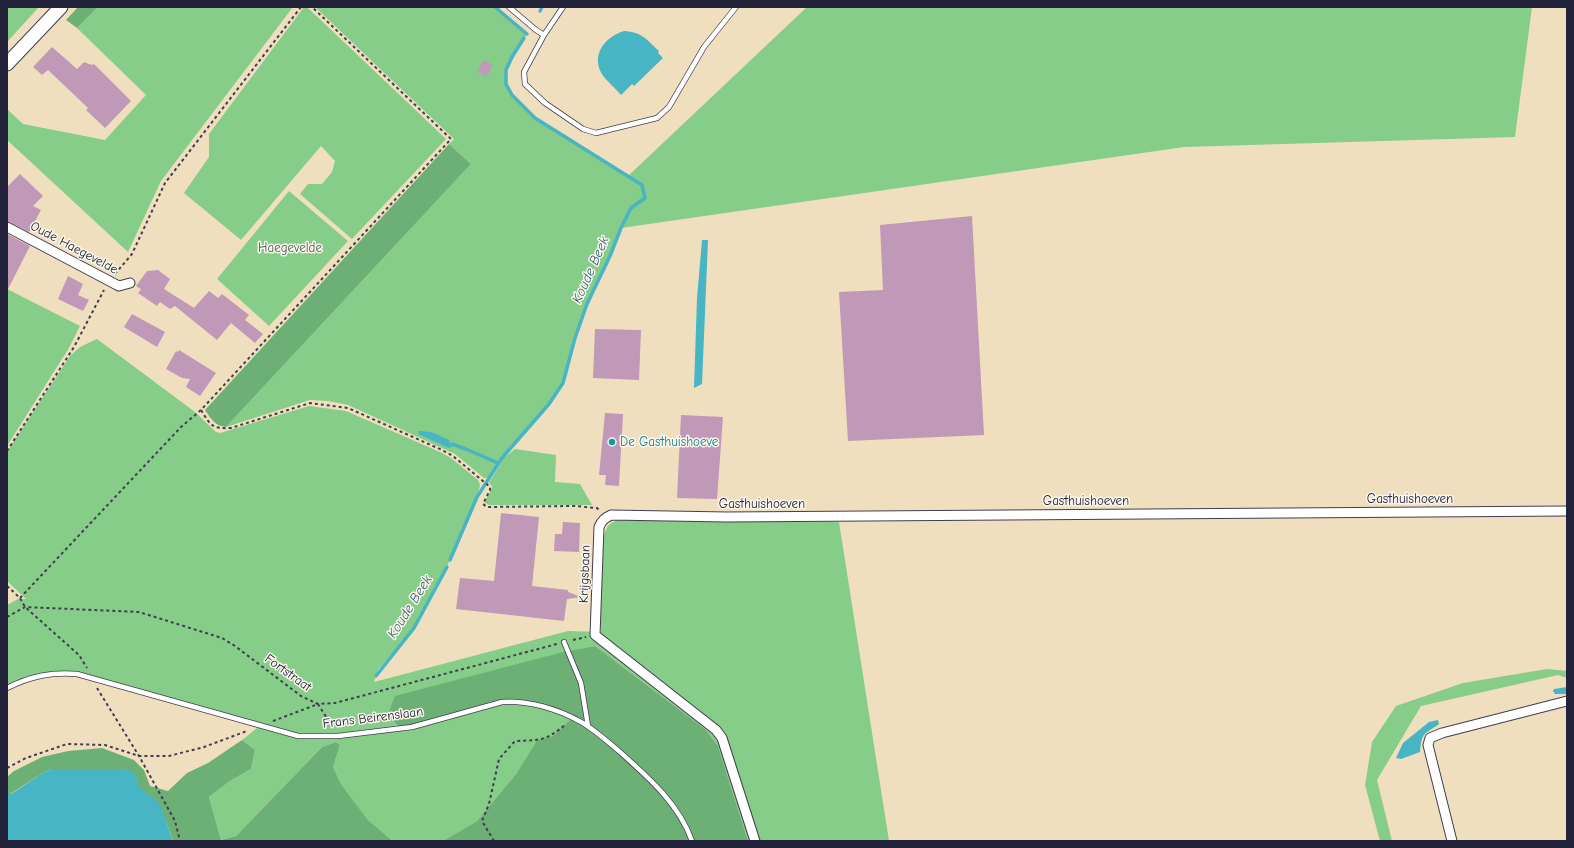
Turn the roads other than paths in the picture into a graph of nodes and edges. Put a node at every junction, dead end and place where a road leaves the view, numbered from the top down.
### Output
1 (61, 7) edge
2 (509, 7) edge
3 (563, 7) edge
4 (736, 7) edge
5 (544, 35) junction
6 (7, 64) edge
7 (7, 227) edge
8 (130, 283) dead end
9 (1567, 511) edge
10 (606, 517) joint
11 (564, 642) road end
12 (7, 688) edge
13 (1567, 701) edge
14 (588, 726) junction
15 (692, 841) edge
16 (755, 841) edge
17 (1452, 841) edge

1 - 6 street
2 - 5 lane
3 - 5 lane
4 - 5 lane
7 - 8 street, Oude Haegevelde
9 - 10 street, Gasthuishoeven
10 - 16 street, Krijgsbaan
11 - 14 lane
12 - 14 lane, Frans Beirenslaan
13 - 17 street
14 - 15 lane, Frans Beirenslaan

